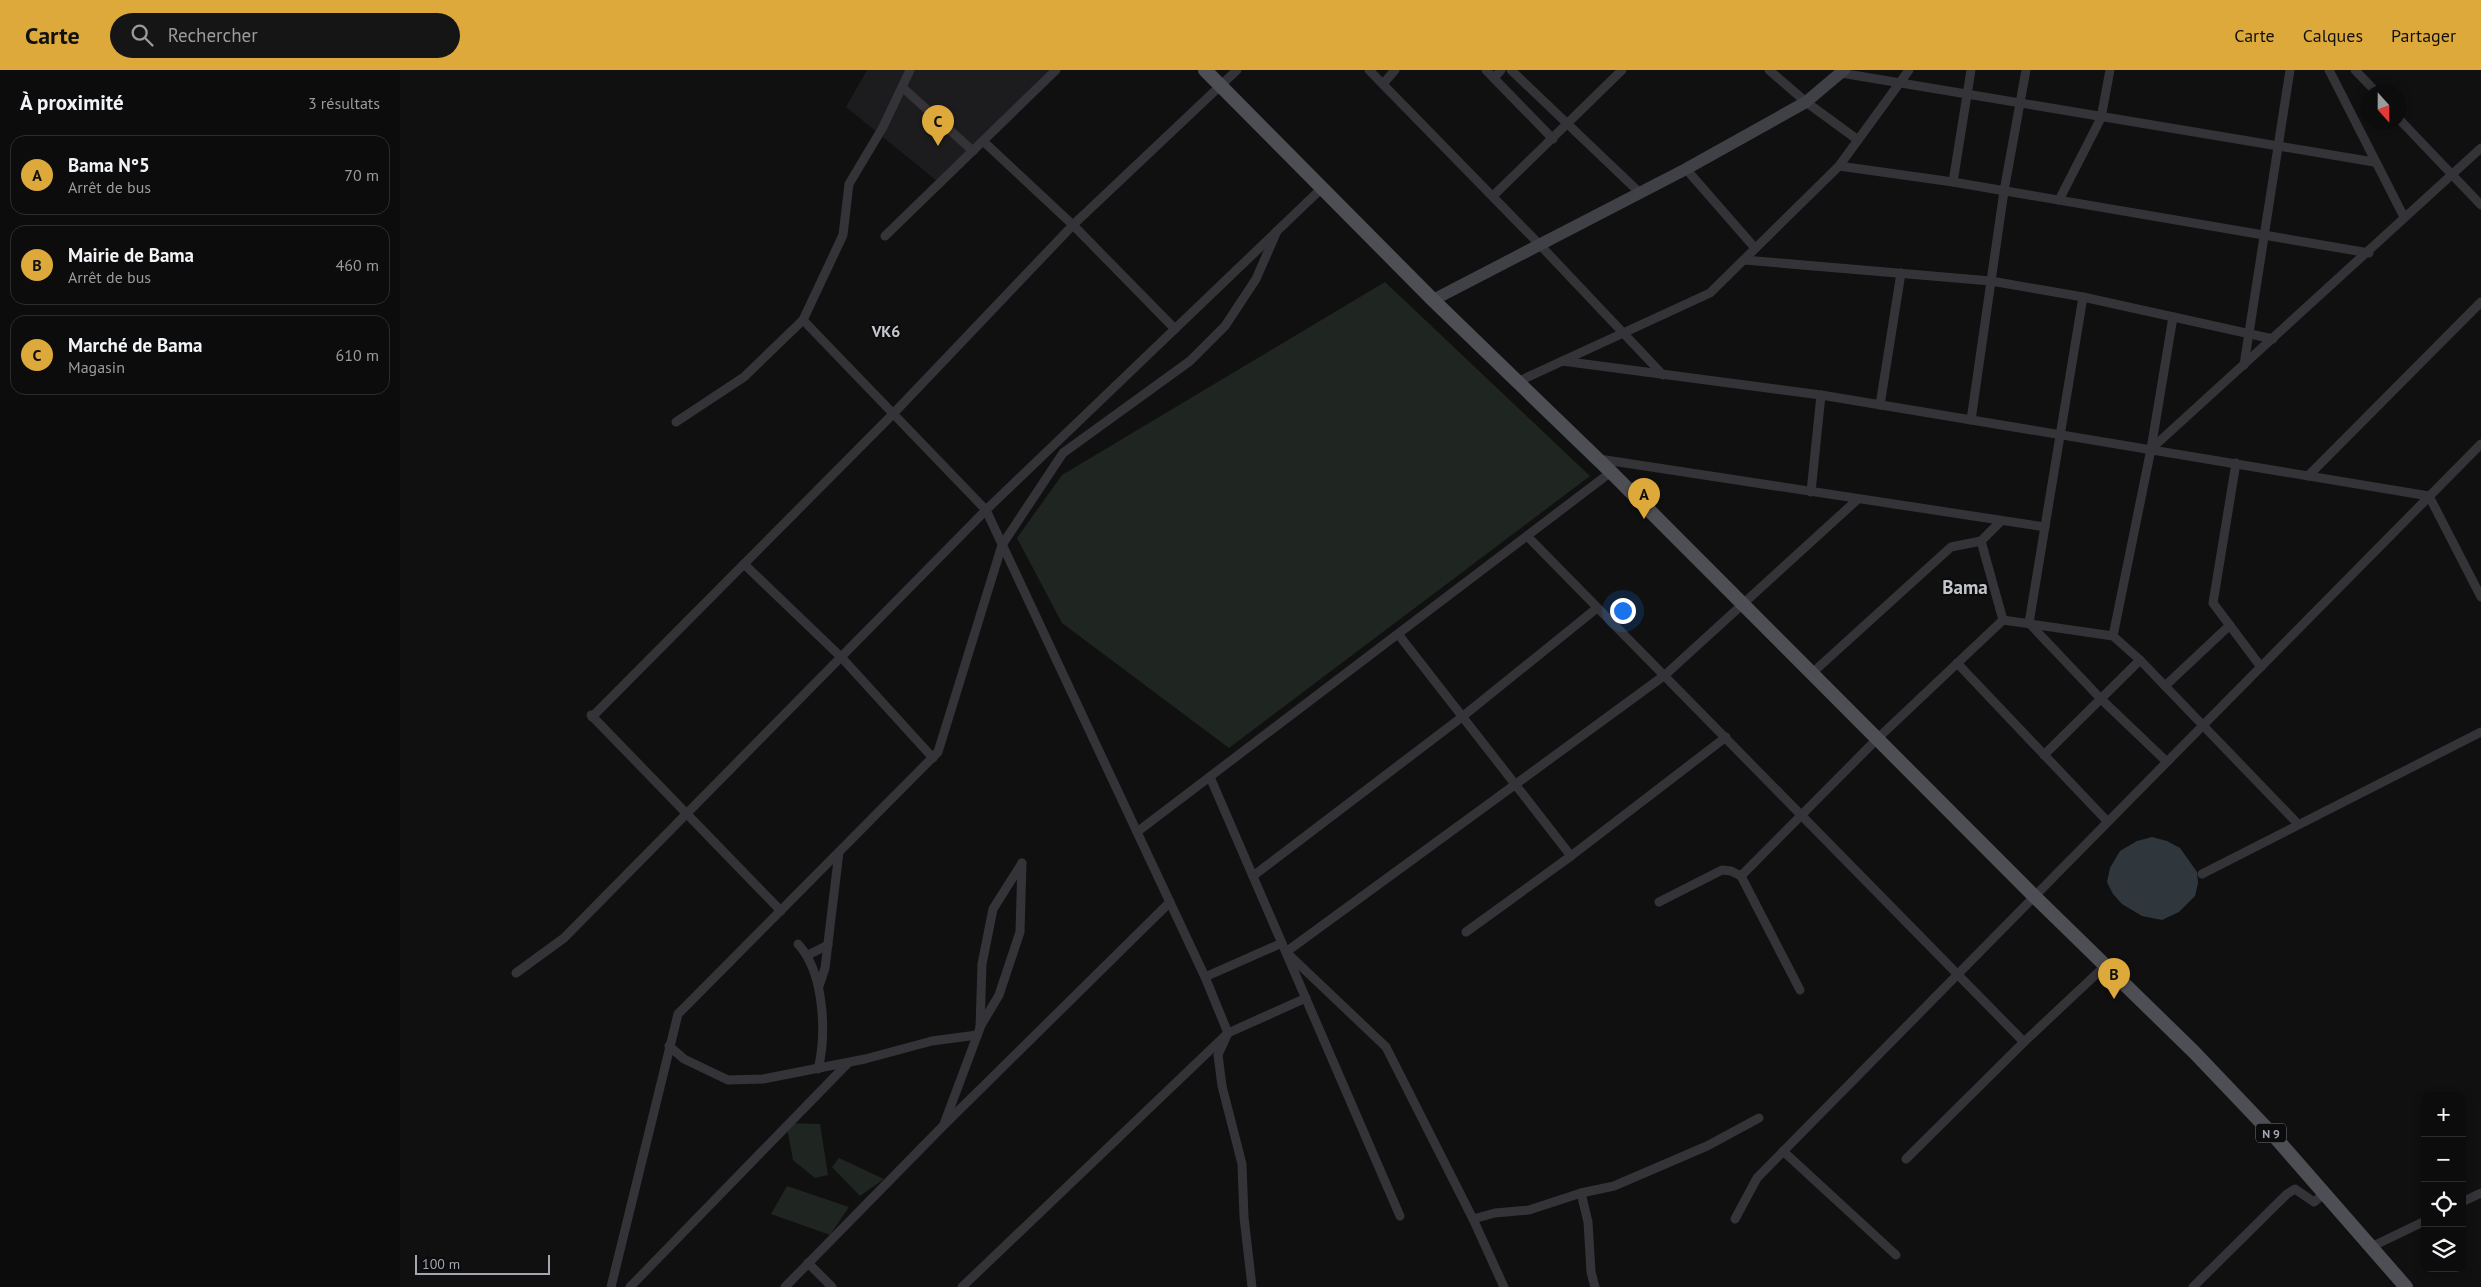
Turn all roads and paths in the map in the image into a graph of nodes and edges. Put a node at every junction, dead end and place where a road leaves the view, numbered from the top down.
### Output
1 (910, 70) edge
2 (1056, 70) edge
3 (1205, 70) edge
4 (1237, 70) edge
5 (1369, 70) edge
6 (1395, 70) edge
7 (1486, 70) edge
8 (1501, 70) edge
9 (1511, 70) edge
10 (1622, 70) edge
11 (1769, 70) edge
12 (1909, 70) edge
13 (1971, 70) edge
14 (2026, 70) edge
15 (2110, 70) edge
16 (2290, 70) edge
17 (2329, 70) edge
18 (2359, 71) edge
19 (1842, 72) edge
20 (1494, 78) junction
21 (1899, 83) junction
22 (1383, 84) junction
23 (2370, 85) edge
24 (1221, 86) junction
25 (902, 87) junction
26 (1967, 96) junction
27 (1806, 102) junction
28 (2018, 104) junction
29 (2101, 118) junction
30 (1568, 124) junction
31 (2406, 127) edge
32 (1554, 139) junction
33 (1858, 140) junction
34 (983, 141) junction
35 (2279, 147) junction
36 (2481, 148) edge
37 (973, 151) junction
38 (2374, 162) junction
39 (1839, 166) junction
40 (1686, 169) junction
41 (2451, 176) junction
42 (1953, 182) junction
43 (1323, 187) junction
44 (2004, 191) junction
45 (1640, 193) junction
46 (1493, 196) junction
47 (2059, 200) junction
48 (2481, 205) edge
49 (2404, 217) junction
50 (1073, 225) junction
51 (1277, 231) junction
52 (2264, 235) junction
53 (885, 236) dead end
54 (1539, 244) junction
55 (1756, 248) junction
56 (2369, 253) junction
57 (1744, 260) junction
58 (1901, 273) junction
59 (1991, 281) junction
60 (2083, 298) junction
61 (1433, 300) junction
62 (2481, 302) edge
63 (2173, 317) junction
64 (803, 320) junction
65 (1175, 329) junction
66 (1623, 334) junction
67 (2250, 334) junction
68 (2273, 339) junction
69 (1562, 362) junction
70 (2244, 365) junction
71 (1663, 375) junction
72 (1517, 382) junction
73 (1821, 395) junction
74 (1880, 405) junction
75 (892, 415) junction
76 (1971, 420) junction
77 (676, 422) dead end
78 (2060, 435) junction
79 (2481, 444) edge
80 (2151, 449) junction
81 (1596, 458) junction
82 (2236, 464) junction
83 (1611, 472) junction
84 (2308, 476) junction
85 (1811, 492) junction
86 (2430, 496) junction
87 (1858, 499) junction
88 (986, 510) junction
89 (2001, 521) junction
90 (2045, 527) junction
91 (1527, 536) junction
92 (1981, 542) junction
93 (1002, 545) junction
94 (744, 564) junction
95 (2481, 597) edge
96 (1742, 605) junction
97 (1597, 608) junction
98 (2003, 620) junction
99 (2029, 623) junction
100 (2230, 625) junction
101 (1398, 634) junction
102 (2113, 636) junction
103 (842, 658) junction
104 (2140, 660) junction
105 (1957, 663) junction
106 (2262, 667) junction
107 (1811, 674) junction
108 (1665, 675) junction
109 (2165, 686) junction
110 (2101, 699) junction
111 (1462, 717) junction
112 (2204, 726) junction
113 (2481, 732) edge
114 (1726, 737) junction
115 (1877, 739) junction
116 (2044, 755) junction
117 (933, 758) junction
118 (2167, 762) junction
119 (1210, 777) junction
120 (1514, 784) junction
121 (1801, 814) junction
122 (688, 815) junction
123 (2107, 821) junction
124 (2298, 824) junction
125 (1137, 832) junction
126 (839, 852) junction
127 (1571, 856) junction
128 (2202, 874) dead end
129 (1253, 876) junction
130 (1740, 876) junction
131 (2033, 895) junction
132 (1170, 902) junction
133 (1659, 902) dead end
134 (781, 911) junction
135 (1466, 932) dead end
136 (798, 944) dead end
137 (828, 945) junction
138 (1284, 947) junction
139 (808, 955) junction
140 (2106, 965) junction
141 (516, 972) dead end
142 (1957, 973) junction
143 (1205, 977) junction
144 (819, 986) junction
145 (1800, 990) dead end
146 (1306, 998) junction
147 (978, 1031) junction
148 (1228, 1032) junction
149 (2024, 1042) junction
150 (669, 1046) junction
151 (848, 1063) junction
152 (818, 1069) junction
153 (1759, 1118) dead end
154 (943, 1126) junction
155 (1783, 1152) junction
156 (1906, 1159) dead end
157 (1582, 1193) junction
158 (2325, 1193) junction
159 (2481, 1193) edge
160 (2466, 1200) edge
161 (1400, 1216) dead end
162 (1473, 1219) junction
163 (1735, 1219) dead end
164 (2421, 1223) edge
165 (2371, 1247) junction
166 (1896, 1256) dead end
167 (808, 1263) junction
168 (611, 1287) edge
169 (630, 1287) edge
170 (785, 1287) edge
171 (832, 1287) edge
172 (962, 1287) edge
173 (1252, 1287) edge
174 (1504, 1287) edge
175 (1595, 1287) edge
176 (2193, 1287) edge
177 (2406, 1287) edge

1 - 25 street
2 - 34 street
3 - 24 main road, N 9
4 - 24 street
5 - 22 street
6 - 22 street
7 - 20 street
8 - 20 street
9 - 30 street
10 - 30 street
11 - 27 street
12 - 21 street
13 - 26 street
14 - 28 street
15 - 29 street
16 - 35 street
17 - 38 street
18 - 23 street
19 - 21 street
19 - 27 street
20 - 32 street
21 - 26 street
21 - 33 street
22 - 46 street
24 - 43 main road, N 9
24 - 50 street
25 - 37 street
25 - 64 street
26 - 28 street
26 - 42 street
27 - 33 street
27 - 40 street
28 - 29 street
28 - 44 street
29 - 35 street
29 - 47 street
30 - 32 street
30 - 45 street
31 - 41 street
32 - 46 street
33 - 39 street
34 - 37 street
34 - 50 street
35 - 38 street
35 - 52 street
36 - 41 street
37 - 53 street
38 - 49 street
39 - 42 street
39 - 55 street
40 - 45 street
40 - 55 street
41 - 48 street
41 - 49 street
42 - 44 street
43 - 51 street
43 - 61 main road, N 9
44 - 47 street
44 - 59 street
45 - 54 street
46 - 54 street
47 - 52 street
49 - 56 street
50 - 65 street
50 - 75 street
51 - 65 street
51 - 93 street
52 - 56 street
52 - 67 street
54 - 61 street
54 - 66 street
55 - 57 street
56 - 68 street
57 - 58 street
57 - 66 street
58 - 59 street
58 - 74 street
59 - 60 street
59 - 76 street
60 - 63 street
60 - 78 street
61 - 72 main road, N 9
62 - 84 street
63 - 67 street
63 - 80 street
64 - 75 street
64 - 77 street
65 - 88 street
66 - 69 street
66 - 71 street
67 - 68 street
67 - 70 street
68 - 70 street
69 - 71 street
69 - 72 street
70 - 80 street
71 - 73 street
72 - 81 main road, N 9
73 - 74 street
73 - 85 street
74 - 76 street
75 - 88 street
75 - 94 street
76 - 78 street
78 - 80 street
78 - 90 street
79 - 86 street
80 - 82 street
80 - 102 street
81 - 83 main road, N 9
81 - 85 street
82 - 84 street
82 - 100 street
83 - 91 street
83 - 96 main road, N 9
84 - 86 street
85 - 87 street
86 - 95 street
86 - 106 street
87 - 89 street
87 - 96 street
88 - 93 street
88 - 103 street
89 - 90 street
89 - 92 street
90 - 99 street
91 - 97 street
91 - 101 street
92 - 98 street
92 - 107 street
93 - 117 street
93 - 125 street
94 - 103 street
94 - 122 street
96 - 107 main road, N 9
96 - 108 street
97 - 108 street
97 - 111 street
98 - 99 street
98 - 105 street
99 - 102 street
99 - 110 street
100 - 106 street
100 - 109 street
101 - 111 street
101 - 119 street
102 - 104 street
103 - 117 street
103 - 122 street
104 - 109 street
104 - 110 street
105 - 115 street
105 - 116 street
106 - 112 street
107 - 115 main road, N 9
108 - 114 street
108 - 120 street
109 - 112 street
110 - 116 street
110 - 118 street
111 - 120 street
111 - 129 street
112 - 118 street
112 - 124 street
113 - 124 street
114 - 121 street
114 - 127 street
115 - 121 street
115 - 131 main road, N 9
116 - 123 street
117 - 126 street
118 - 123 street
119 - 125 street
119 - 129 street
120 - 127 street
120 - 138 street
121 - 130 street
121 - 142 street
122 - 134 street
122 - 141 street
123 - 131 street
124 - 128 street
125 - 132 street
126 - 134 street
126 - 137 street
127 - 135 street
129 - 138 street
130 - 133 street
130 - 145 street
131 - 140 main road, N 9
131 - 142 street
132 - 143 street
132 - 154 street
134 - 150 street
136 - 139 street
137 - 139 street
137 - 144 street
138 - 143 street
138 - 146 street
138 - 162 street
139 - 144 street
140 - 149 street
140 - 158 main road, N 9
142 - 149 street
142 - 155 street
143 - 148 street
144 - 152 street
146 - 148 street
146 - 161 street
147 - 147 street
147 - 151 street
147 - 154 street
148 - 172 street
148 - 173 street
149 - 156 street
150 - 152 street
150 - 168 street
151 - 152 street
151 - 169 street
153 - 157 street
154 - 167 street
155 - 163 street
155 - 166 street
157 - 162 street
157 - 175 street
158 - 165 main road, N 9
158 - 176 street
159 - 160 street
162 - 174 street
164 - 165 street
165 - 177 main road, N 9
167 - 170 street
167 - 171 street

